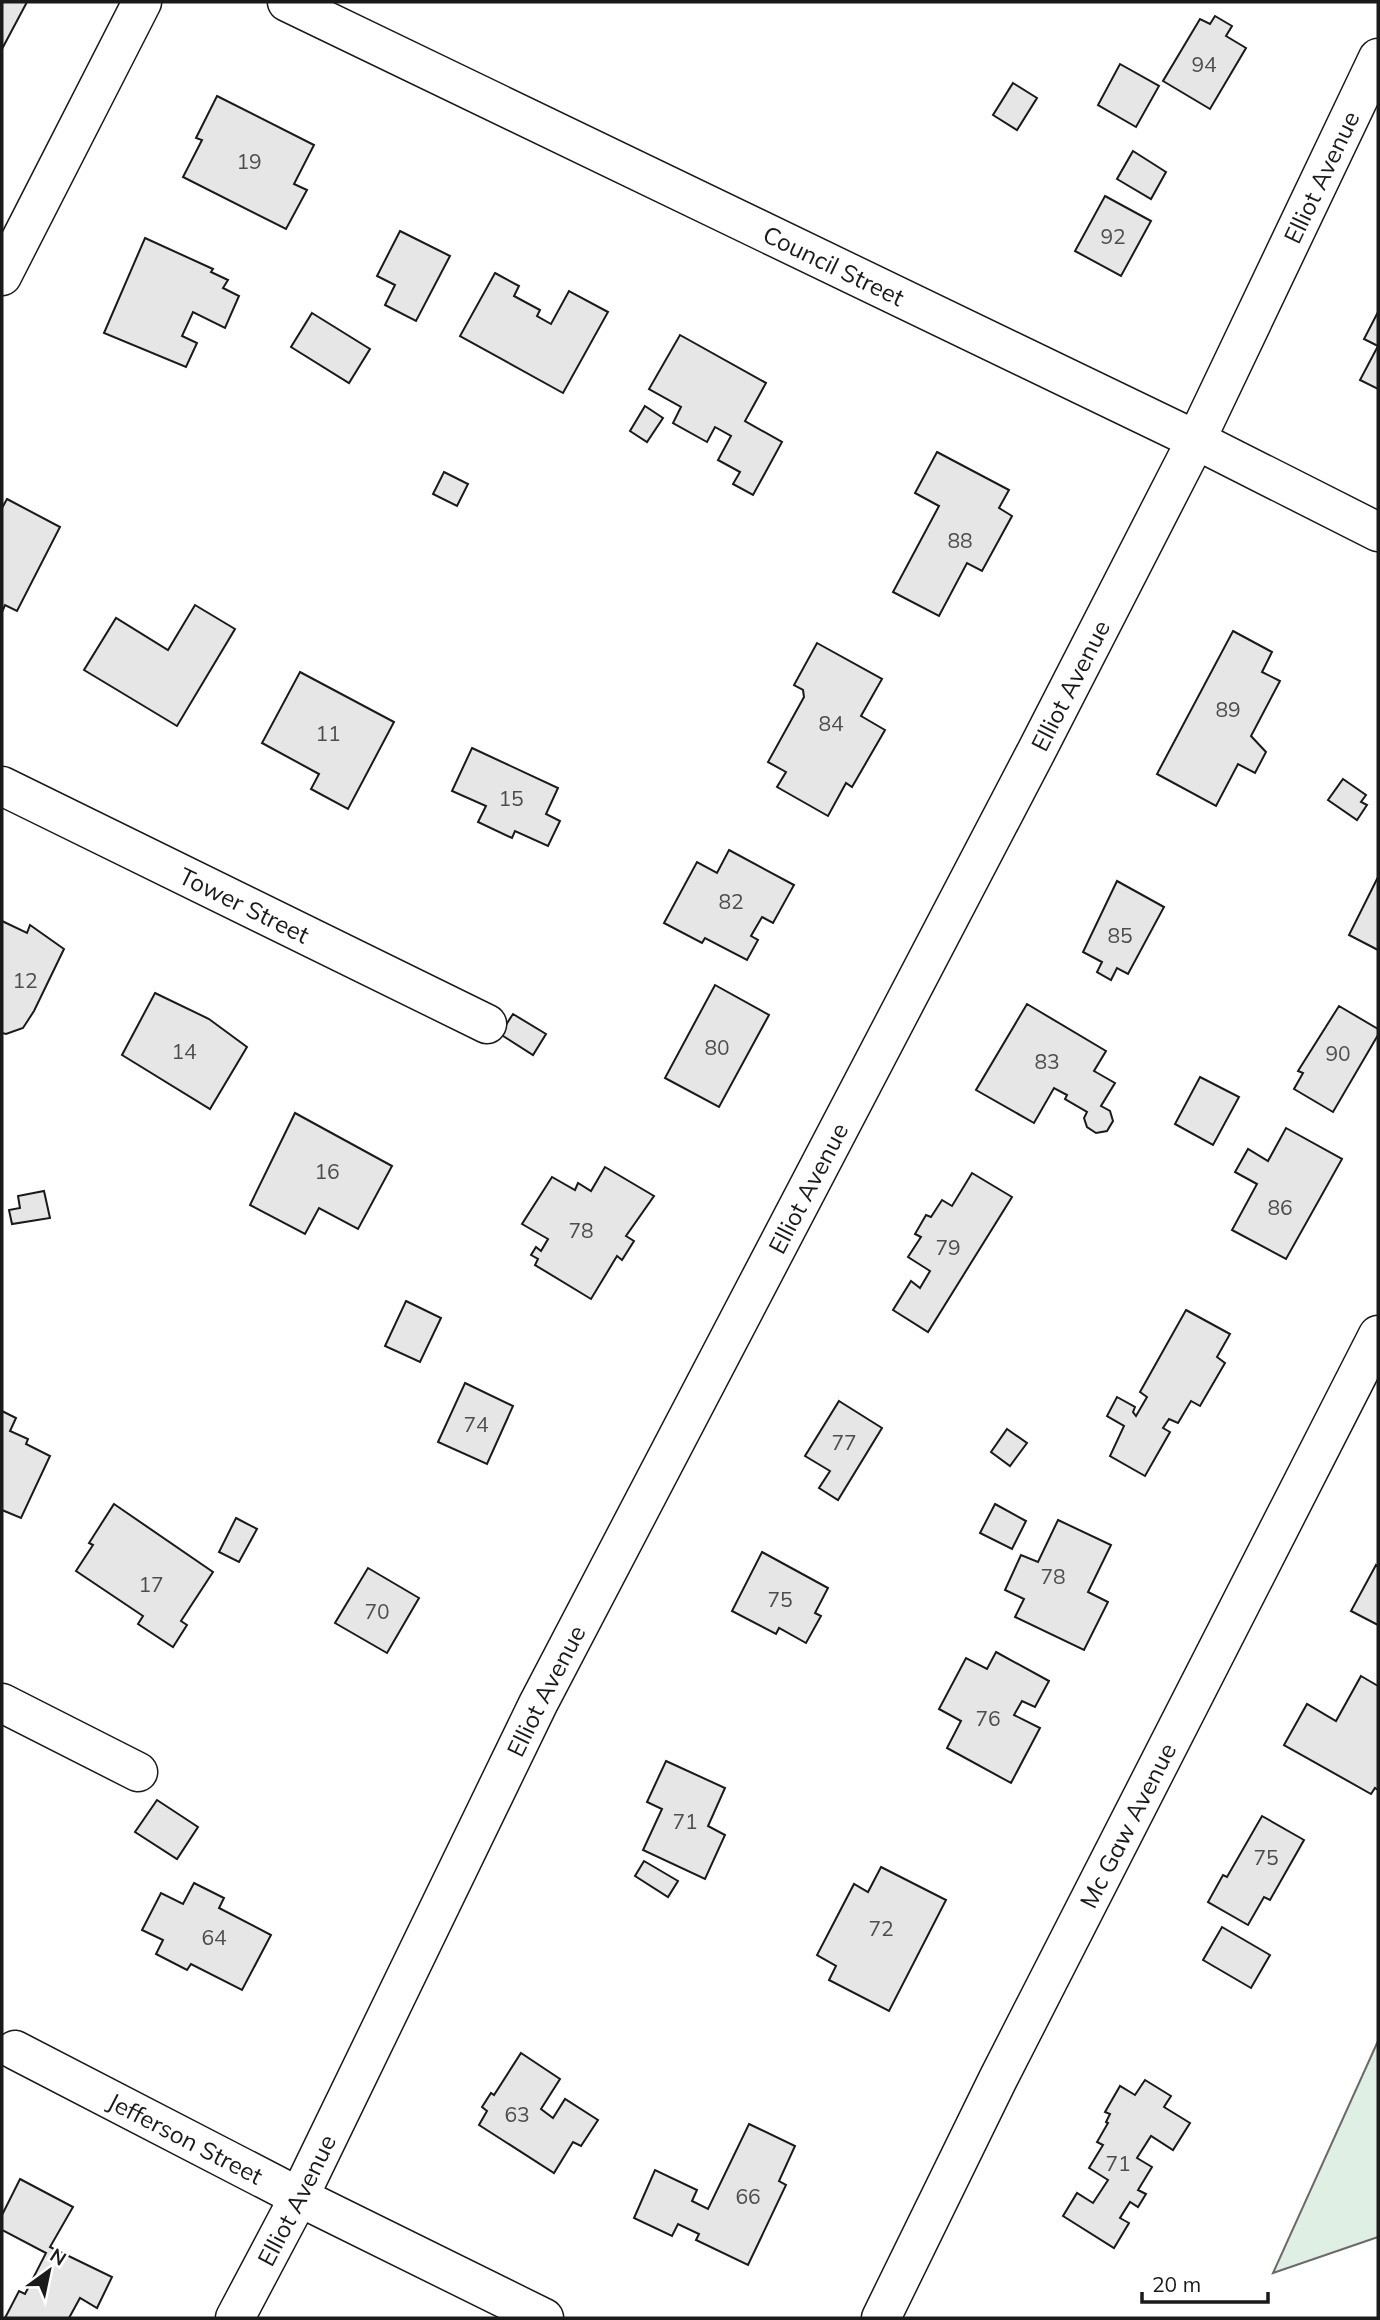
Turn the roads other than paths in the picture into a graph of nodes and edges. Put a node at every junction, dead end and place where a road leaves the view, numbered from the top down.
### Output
1 (142, 2) edge
2 (287, 2) edge
3 (1378, 58) edge
4 (2, 276) edge
5 (1196, 439) junction
6 (1378, 532) edge
7 (2, 786) edge
8 (487, 1024) dead end
9 (1378, 1335) edge
10 (2, 1703) edge
11 (138, 1772) dead end
12 (15, 2050) dead end
13 (299, 2197) junction
14 (234, 2318) edge
15 (544, 2318) edge
16 (881, 2318) edge

1 - 4 street
2 - 5 street, Council Street
3 - 5 street, Elliot Avenue
5 - 6 street, Council Street
5 - 13 street, Elliot Avenue
7 - 8 street, Tower Street
9 - 16 street, Mc Gaw Avenue
10 - 11 street
12 - 13 street, Jefferson Street
13 - 14 street, Elliot Avenue
13 - 15 street, Jefferson Street

